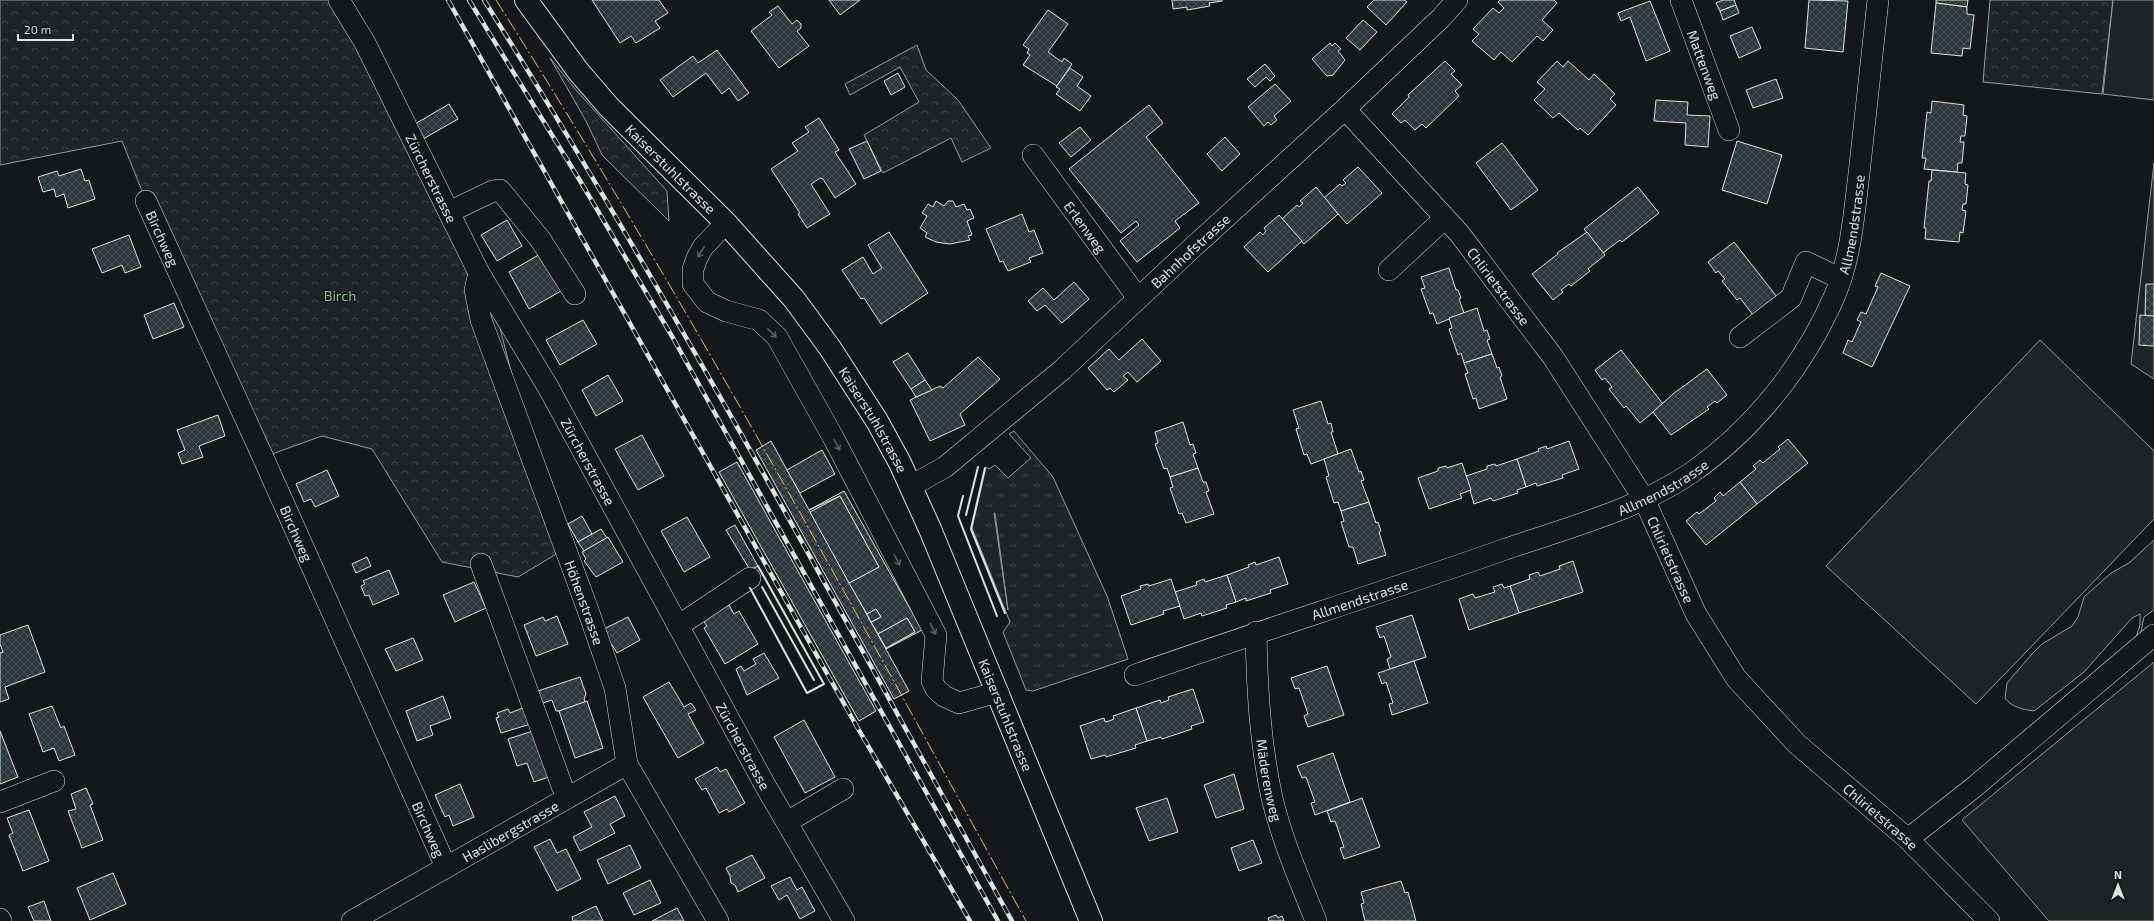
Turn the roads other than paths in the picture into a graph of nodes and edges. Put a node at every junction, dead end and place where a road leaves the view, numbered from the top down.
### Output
1 (339, 0) edge
2 (526, 0) edge
3 (1457, 0) edge
4 (1681, 0) edge
5 (1878, 0) edge
6 (1345, 109) junction
7 (1729, 130) dead end
8 (1033, 155) dead end
9 (146, 201) dead end
10 (449, 212) junction
11 (1445, 218) junction
12 (726, 223) junction
13 (1390, 270) dead end
14 (479, 273) junction
15 (1841, 279) junction
16 (575, 294) dead end
17 (1138, 298) junction
18 (1740, 337) dead end
19 (911, 486) junction
20 (1644, 499) junction
21 (481, 564) dead end
22 (750, 578) dead end
23 (678, 626) junction
24 (1256, 632) junction
25 (2154, 635) edge
26 (1135, 675) dead end
27 (998, 692) junction
28 (626, 764) junction
29 (54, 781) dead end
30 (843, 788) dead end
31 (568, 797) junction
32 (0, 802) edge
33 (787, 822) junction
34 (1908, 839) junction
35 (446, 867) junction
36 (352, 921) edge
37 (718, 921) edge
38 (844, 921) edge
39 (1091, 921) edge
40 (1316, 921) edge
41 (1989, 921) edge

1 - 10 street, Zürcherstrasse
2 - 12 main road, Kaiserstuhlstrasse
3 - 6 street, Bahnhofstrasse
4 - 7 street, Mattenweg
5 - 15 street, Allmendstrasse
6 - 11 street, Chlirietstrasse
6 - 17 street, Bahnhofstrasse
8 - 17 street, Erlenweg
9 - 35 street, Birchweg
10 - 14 street, Zürcherstrasse
10 - 16 street
11 - 13 street
11 - 20 street, Chlirietstrasse
12 - 19 main road, Kaiserstuhlstrasse
12 -> 27 street
14 - 23 street, Zürcherstrasse
14 - 28 street, Höhenstrasse
15 - 18 street
15 - 20 street, Allmendstrasse
17 - 19 street, Bahnhofstrasse
19 - 27 main road, Kaiserstuhlstrasse
20 - 24 street, Allmendstrasse
20 - 34 street, Chlirietstrasse
21 - 31 street
22 - 23 street
23 - 33 street, Zürcherstrasse
24 - 26 street, Allmendstrasse
24 - 40 street, Mäderenweg
25 - 34 street
27 - 39 main road, Kaiserstuhlstrasse
28 - 31 street, Haslibergstrasse
28 - 37 street, Höhenstrasse
29 - 32 street
30 - 33 street
31 - 35 street, Haslibergstrasse
33 - 38 street, Zürcherstrasse
34 - 41 street, Chlirietstrasse
35 - 36 street, Haslibergstrasse

